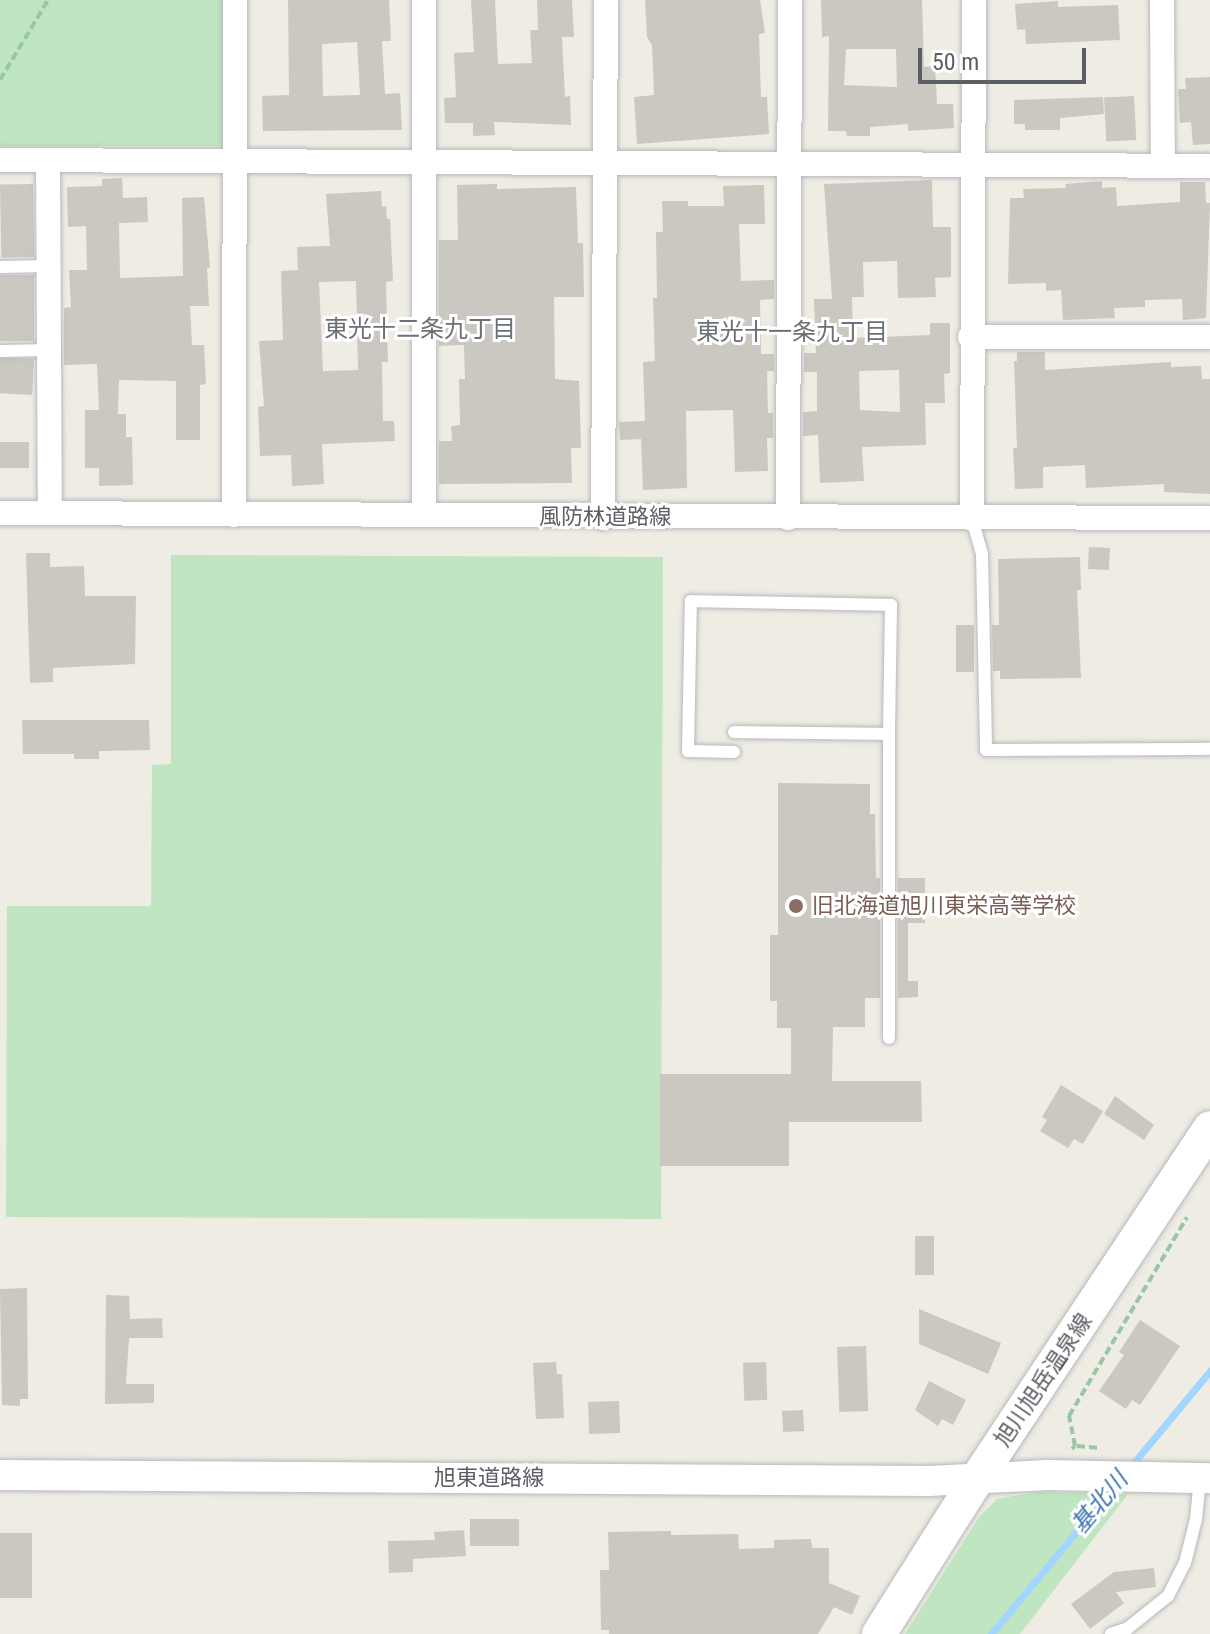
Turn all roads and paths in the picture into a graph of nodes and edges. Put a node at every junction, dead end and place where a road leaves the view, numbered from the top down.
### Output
1 (48, 0) edge
2 (235, 0) edge
3 (424, 0) edge
4 (606, 0) edge
5 (790, 0) edge
6 (974, 0) edge
7 (1162, 0) edge
8 (0, 80) edge
9 (0, 160) edge
10 (48, 161) junction
11 (235, 162) junction
12 (424, 162) junction
13 (606, 162) junction
14 (790, 164) junction
15 (973, 164) junction
16 (1163, 166) junction
17 (1210, 166) edge
18 (49, 266) junction
19 (0, 267) edge
20 (970, 337) junction
21 (1210, 337) edge
22 (49, 350) junction
23 (0, 351) edge
24 (0, 513) edge
25 (50, 513) junction
26 (424, 514) junction
27 (234, 515) junction
28 (603, 518) junction
29 (788, 518) junction
30 (1210, 518) edge
31 (972, 519) junction
32 (734, 732) dead end
33 (889, 734) junction
34 (1210, 749) edge
35 (734, 752) dead end
36 (889, 1038) dead end
37 (1210, 1128) edge
38 (1191, 1211) dead end
39 (0, 1475) edge
40 (1047, 1475) junction
41 (1205, 1478) edge
42 (977, 1479) junction
43 (879, 1634) edge
44 (1111, 1634) edge

1 - 8 path
2 - 11 street
3 - 12 street
4 - 13 street
5 - 14 street
6 - 15 street
7 - 16 street
9 - 10 street
10 - 11 street
10 - 18 street
11 - 12 street
11 - 27 street
12 - 13 street
12 - 26 street
13 - 14 street
13 - 28 street
14 - 15 street
14 - 29 street
15 - 16 street
15 - 20 street
16 - 17 street
18 - 19 lane
18 - 22 street
20 - 21 street
20 - 31 street
22 - 23 lane
22 - 25 street
24 - 25 street, 風防林道路線
25 - 27 street, 風防林道路線
26 - 27 street, 風防林道路線
26 - 28 street, 風防林道路線
28 - 29 street, 風防林道路線
29 - 31 street, 風防林道路線
30 - 31 street, 風防林道路線
31 - 34 lane
32 - 33 lane
33 - 35 lane
33 - 36 lane
37 - 42 main road, 旭川旭岳温泉線
38 - 40 path
39 - 42 street, 旭東道路線
40 - 41 street, 旭東道路線
40 - 42 street, 旭東道路線
41 - 44 lane
42 - 43 main road, 旭川旭岳温泉線

